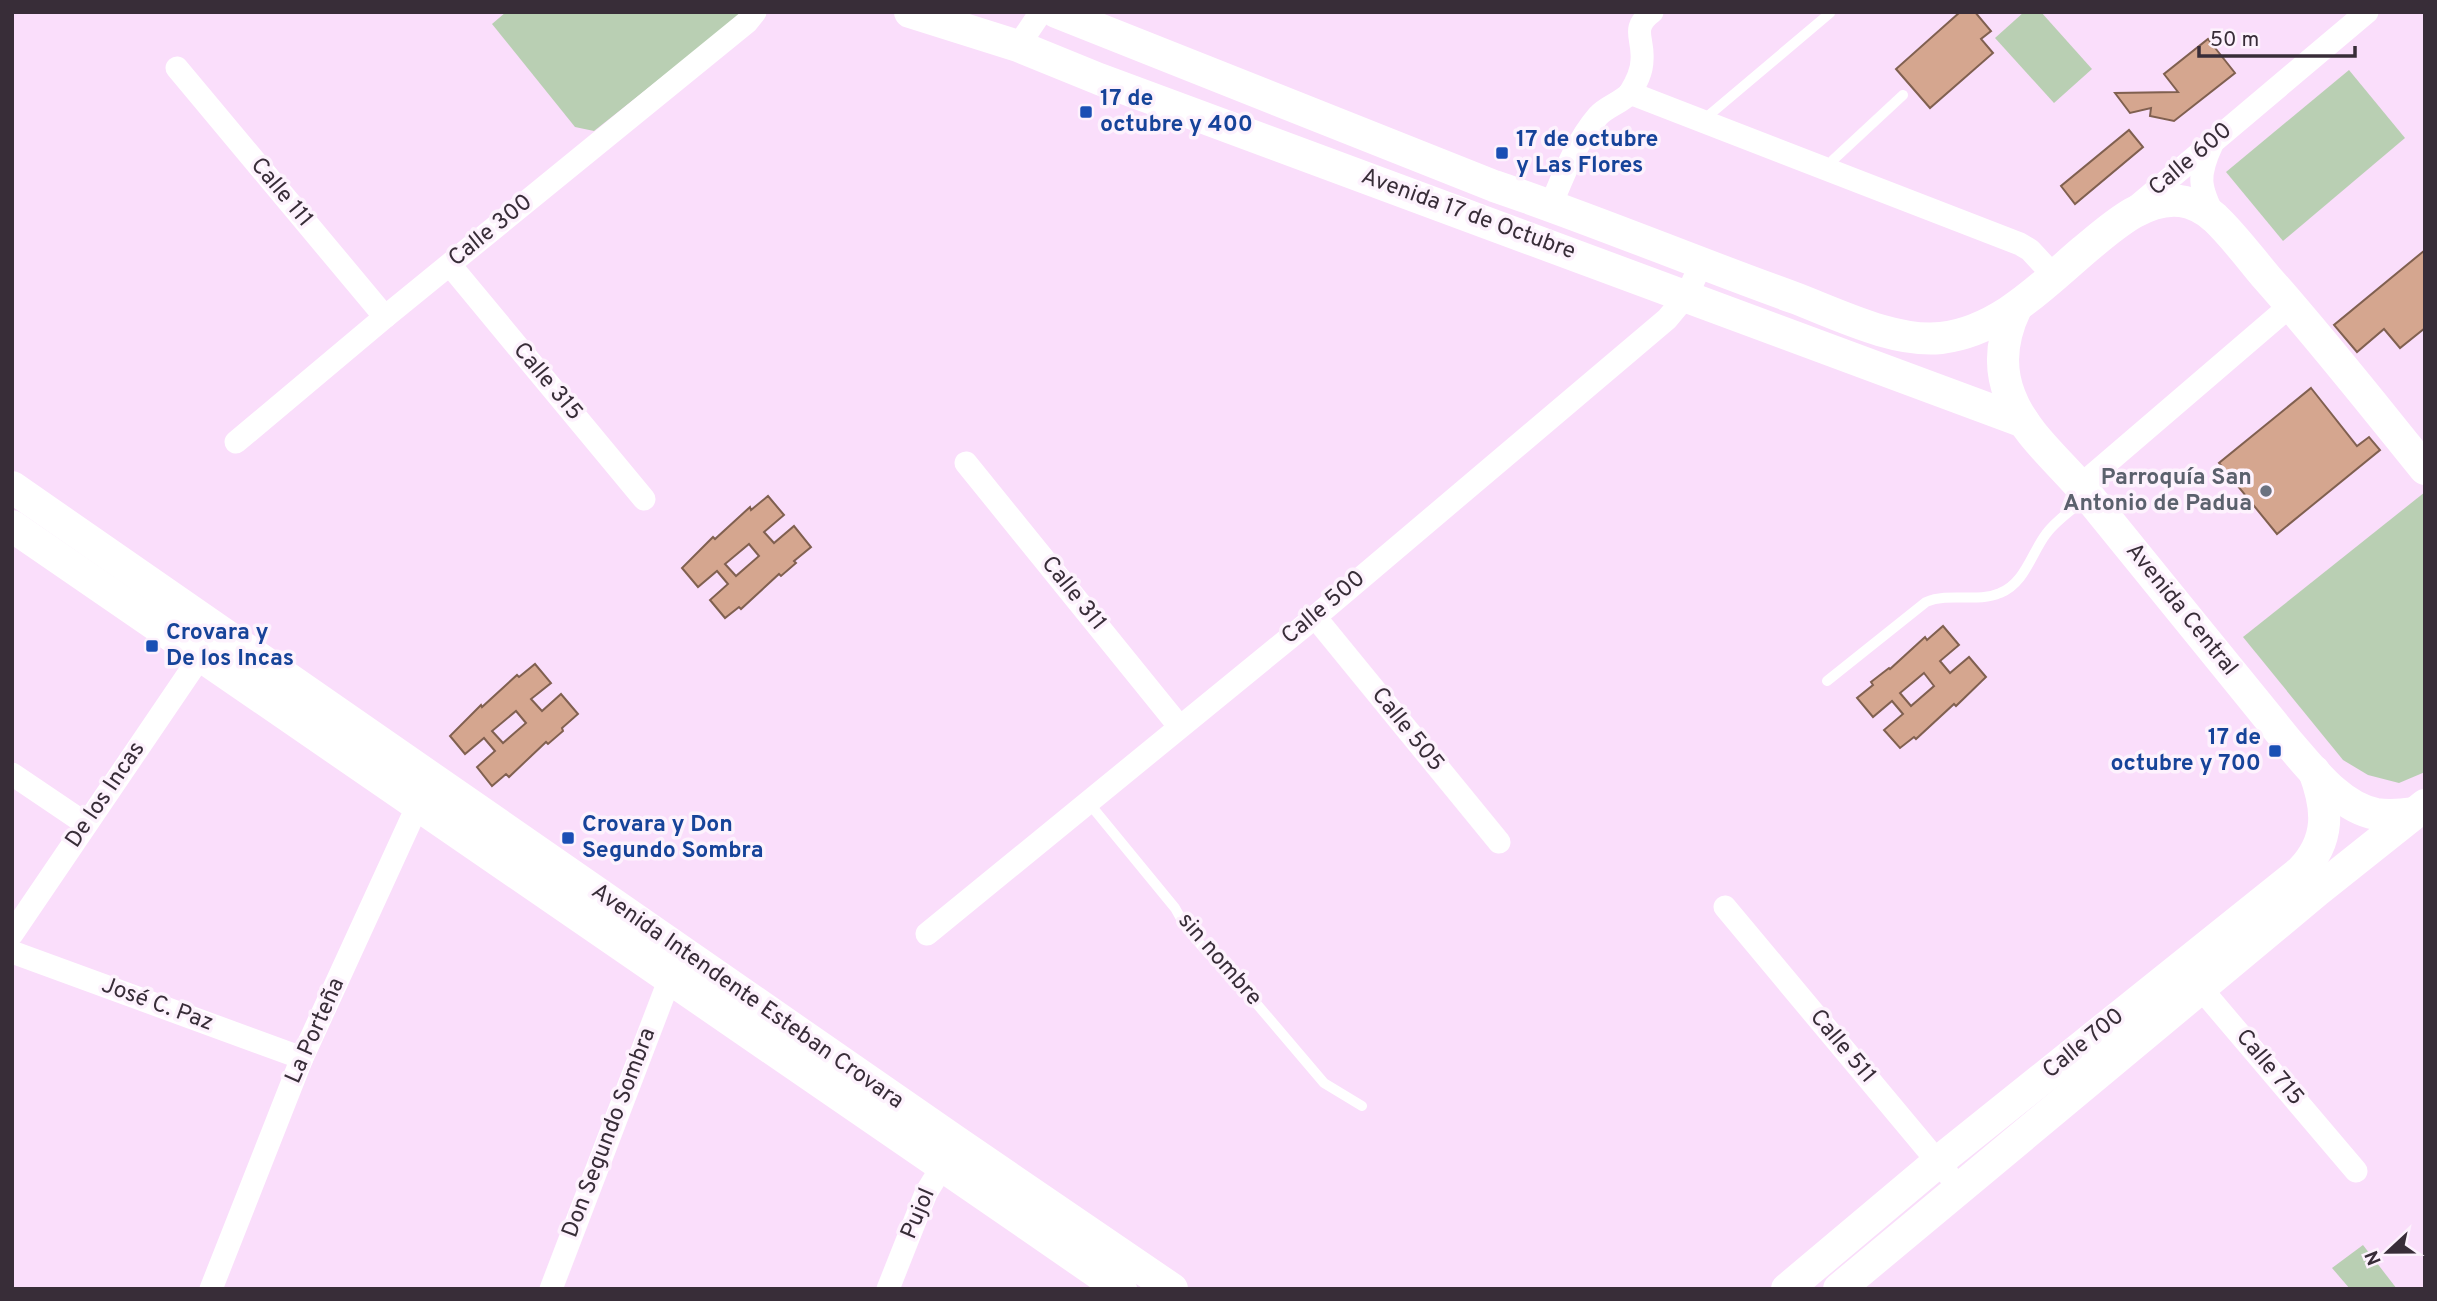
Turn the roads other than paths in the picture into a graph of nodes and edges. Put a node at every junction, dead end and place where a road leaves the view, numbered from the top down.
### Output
1 (774, 12) edge
2 (910, 12) edge
3 (1041, 12) edge
4 (1056, 12) edge
5 (1652, 12) edge
6 (2367, 12) edge
7 (1830, 13) edge
8 (751, 17) edge
9 (1018, 46) junction
10 (177, 68) dead end
11 (1630, 93) junction
12 (1903, 94) dead end
13 (1702, 121) junction
14 (2214, 141) junction
15 (1830, 170) junction
16 (1551, 205) junction
17 (2215, 218) junction
18 (2121, 219) junction
19 (1701, 264) junction
20 (450, 265) junction
21 (2054, 276) junction
22 (1686, 295) junction
23 (2291, 305) junction
24 (2016, 309) junction
25 (385, 317) junction
26 (2024, 422) junction
27 (236, 442) dead end
28 (966, 463) dead end
29 (2425, 469) edge
30 (12, 487) edge
31 (2085, 491) junction
32 (644, 499) dead end
33 (12, 526) edge
34 (1315, 617) junction
35 (200, 657) junction
36 (1827, 681) dead end
37 (1179, 726) junction
38 (2314, 771) junction
39 (12, 774) edge
40 (428, 793) junction
41 (1088, 802) junction
42 (2419, 809) edge
43 (86, 824) junction
44 (1499, 842) dead end
45 (1725, 907) dead end
46 (12, 934) edge
47 (927, 934) dead end
48 (12, 952) edge
49 (2191, 976) junction
50 (670, 978) junction
51 (302, 1058) junction
52 (1362, 1106) dead end
53 (950, 1154) junction
54 (1938, 1162) junction
55 (2356, 1171) dead end
56 (1959, 1187) junction
57 (211, 1289) edge
58 (551, 1289) edge
59 (888, 1289) edge
60 (1121, 1289) edge
61 (1172, 1289) edge
62 (1787, 1289) edge
63 (1839, 1289) edge

1 - 8 street, Calle 300
2 - 9 main road, Avenida 17 de Octubre
3 - 9 street
4 - 16 main road, Avenida 17 de Octubre
5 - 11 street
6 - 14 street, Calle 600
7 - 13 lane
8 - 20 street, Calle 300
9 - 22 main road, Avenida 17 de Octubre
10 - 25 street, Calle 111
11 - 13 street
11 - 16 street
12 - 15 lane
13 - 15 street
14 - 17 street
14 - 18 street, Calle 600
15 - 21 street
16 - 19 main road, Avenida 17 de Octubre
17 - 18 main road
17 - 23 main road
18 - 21 main road, Calle 600
19 - 22 street, Calle 500
19 - 24 main road, Avenida 17 de Octubre
20 - 25 street, Calle 300
20 - 32 street, Calle 315
21 - 24 main road, Calle 600
22 - 26 main road, Avenida 17 de Octubre
22 - 34 street, Calle 500
23 - 29 main road
23 - 31 street
24 - 26 main road, Avenida Central
25 - 27 street, Calle 300
26 - 31 main road, Avenida Central
28 - 37 street, Calle 311
30 - 40 main road, Avenida Intendente Esteban Crovara
31 - 36 lane
31 - 38 main road, Avenida Central
33 - 35 main road, Avenida Intendente Esteban Crovara
34 - 37 street, Calle 500
34 - 44 street, Calle 505
35 - 40 main road, Avenida Intendente Esteban Crovara
35 - 43 street, De los Incas
37 - 41 street, Calle 500
38 - 42 main road, Avenida Central
38 - 49 main road, Calle 700
39 - 43 street
40 - 50 main road, Avenida Intendente Esteban Crovara
40 - 51 street, La Porteña
40 - 53 main road, Avenida Intendente Esteban Crovara
41 - 47 street, Calle 500
41 - 52 lane, sin nombre
42 - 49 main road, Calle 700
43 - 46 street, De los Incas
45 - 54 street, Calle 511
48 - 51 street, José C. Paz
49 - 54 main road, Calle 700
49 - 55 street, Calle 715
49 - 56 main road, Calle 700
50 - 53 main road, Avenida Intendente Esteban Crovara
50 - 58 street, Don Segundo Sombra
51 - 57 street, La Porteña
53 - 59 street, Pujol
53 - 60 main road, Avenida Intendente Esteban Crovara
53 - 61 main road, Avenida Intendente Esteban Crovara
54 - 56 street, Calle 511
54 - 62 main road, Calle 700
56 - 63 main road, Calle 700

